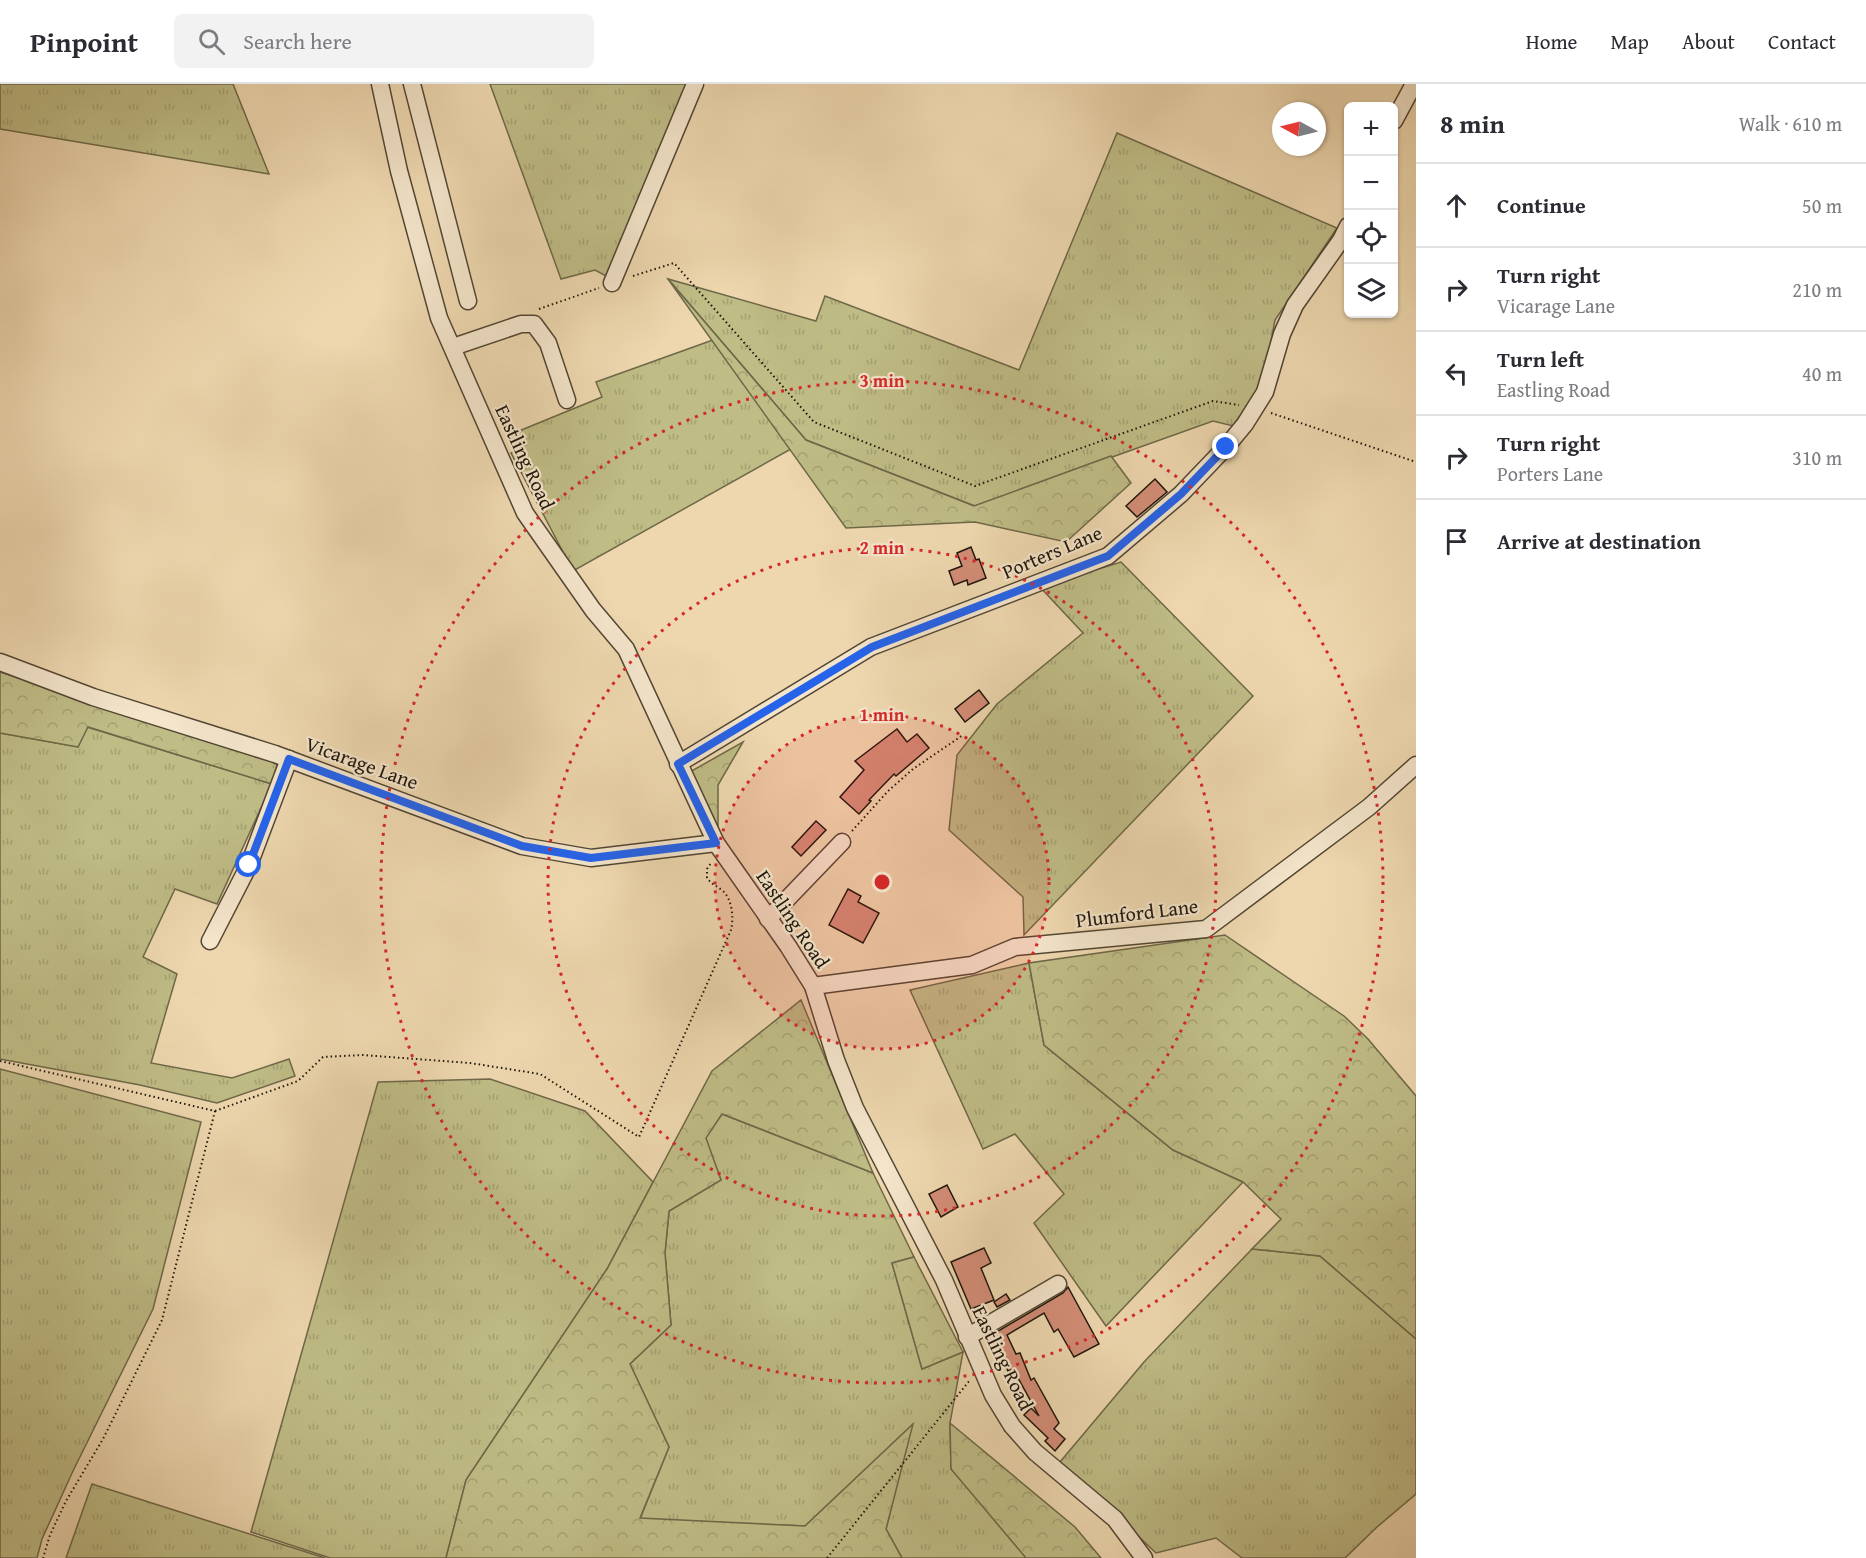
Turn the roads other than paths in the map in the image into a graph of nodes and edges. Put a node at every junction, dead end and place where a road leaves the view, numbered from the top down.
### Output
1 (380, 84) edge
2 (412, 84) edge
3 (695, 84) edge
4 (1414, 84) edge
5 (1398, 114) edge
6 (1344, 234) edge
7 (612, 283) road end
8 (468, 301) dead end
9 (453, 347) junction
10 (567, 400) dead end
11 (0, 662) edge
12 (289, 759) junction
13 (678, 764) junction
14 (1416, 765) edge
15 (842, 842) road end
16 (719, 848) junction
17 (768, 919) junction
18 (210, 941) dead end
19 (884, 973) dead end
20 (813, 986) junction
21 (1058, 1284) dead end
22 (967, 1337) junction
23 (1144, 1558) edge

1 - 9 street, Eastling Road
2 - 8 street
3 - 7 street
4 - 5 street
6 - 13 street, Porters Lane
9 - 10 street
9 - 13 street, Eastling Road
11 - 12 street, Vicarage Lane
12 - 16 street, Vicarage Lane
12 - 18 street
13 - 16 street, Eastling Road
14 - 20 street, Plumford Lane
15 - 17 street
16 - 17 street, Eastling Road
17 - 20 street, Eastling Road
19 - 20 street
20 - 22 street, Eastling Road
21 - 22 street
22 - 23 street, Eastling Road

